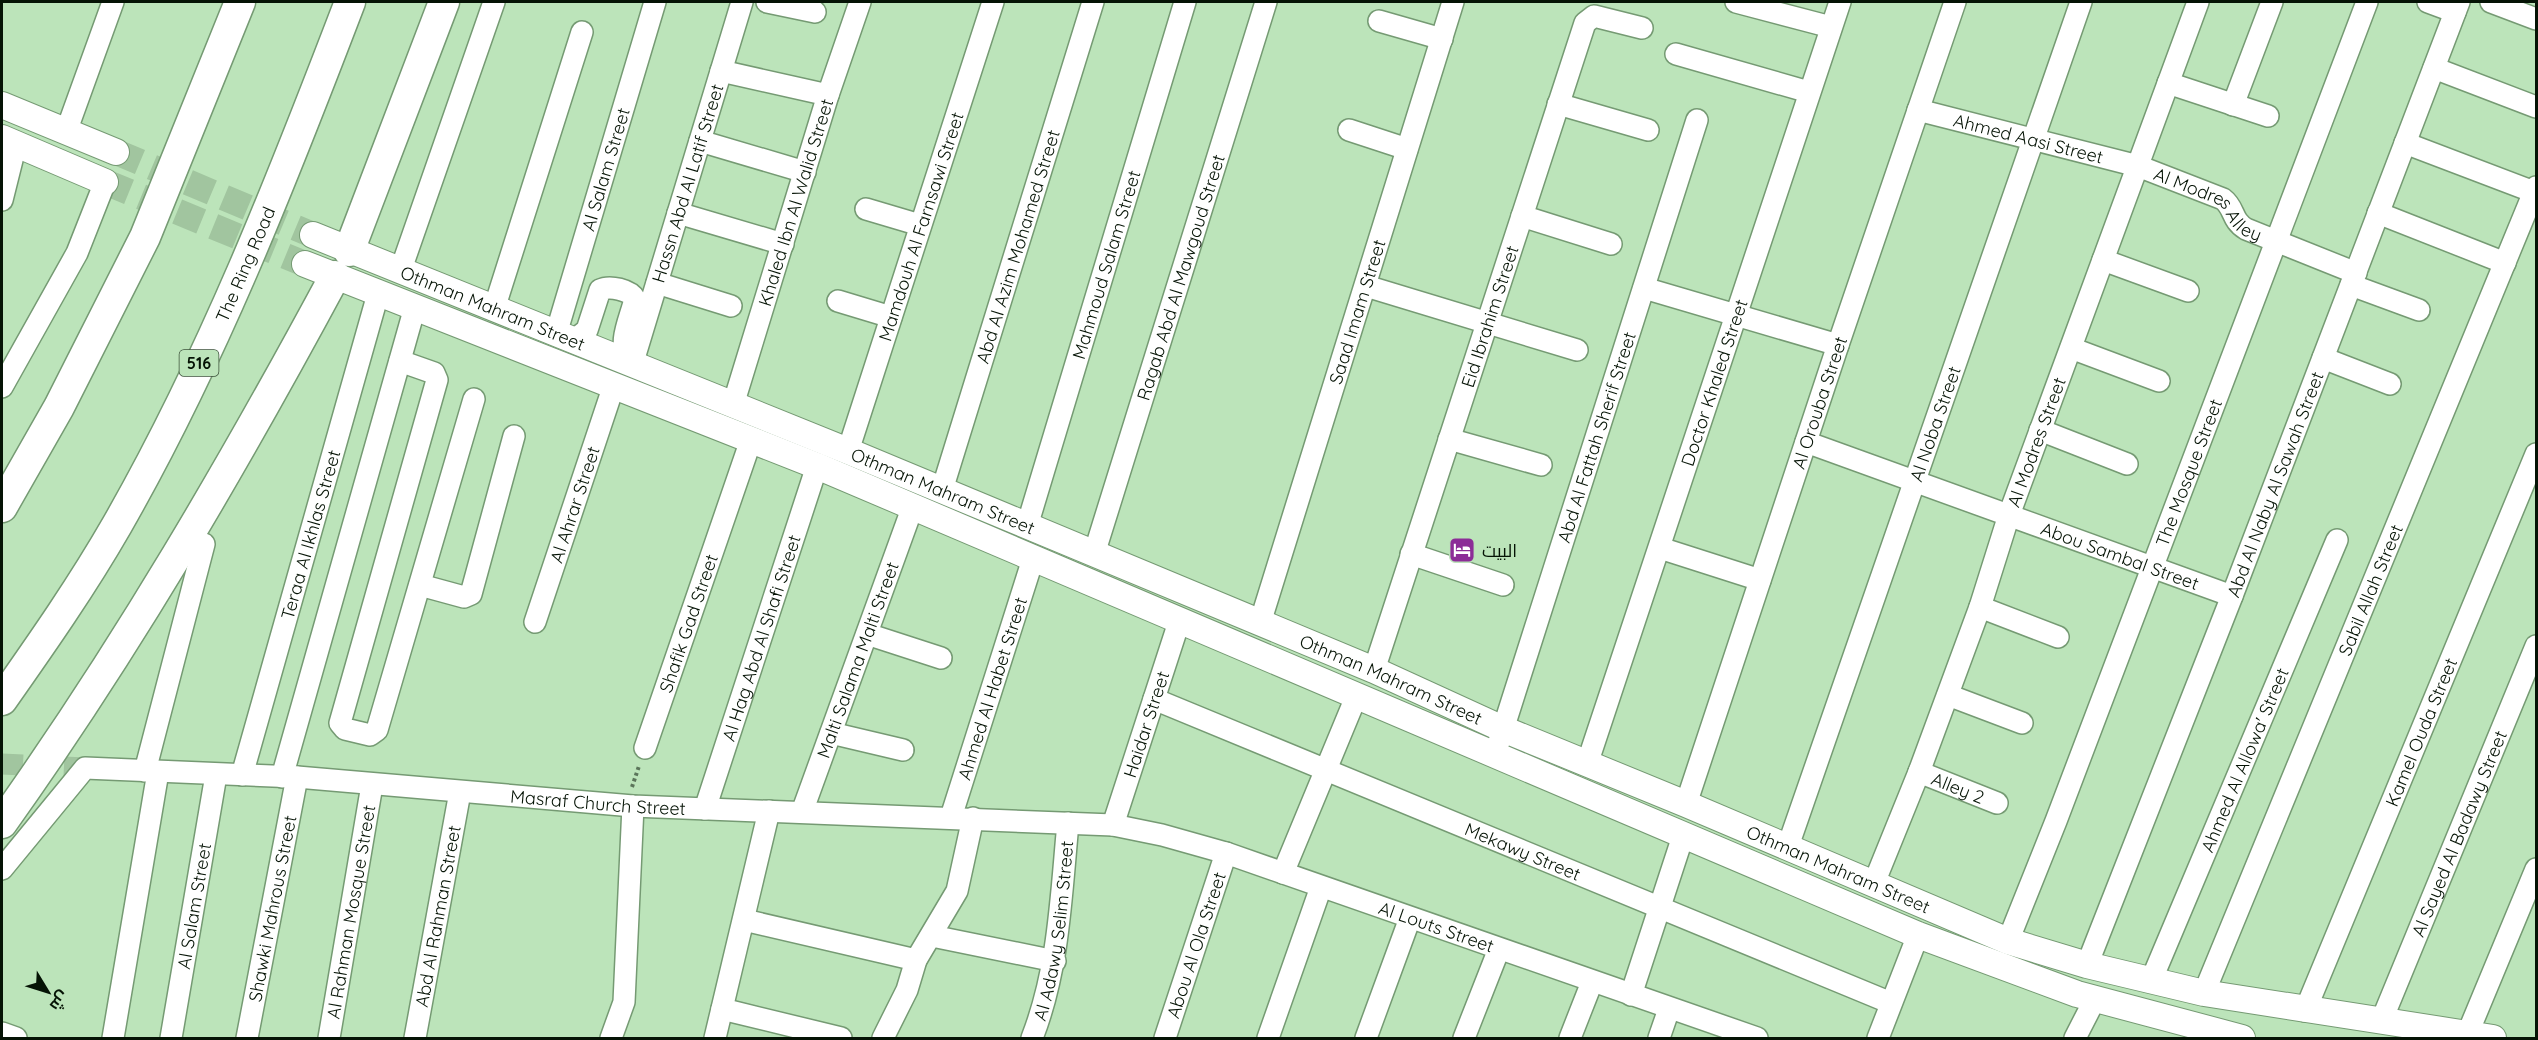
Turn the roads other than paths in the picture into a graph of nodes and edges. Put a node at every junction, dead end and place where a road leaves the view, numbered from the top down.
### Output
1 (113, 2) edge
2 (240, 2) edge
3 (350, 2) edge
4 (444, 2) edge
5 (494, 2) edge
6 (655, 2) edge
7 (742, 2) edge
8 (767, 2) edge
9 (860, 2) edge
10 (993, 2) edge
11 (1093, 2) edge
12 (1185, 2) edge
13 (1266, 2) edge
14 (1453, 2) edge
15 (1736, 2) edge
16 (1839, 2) edge
17 (1955, 2) edge
18 (2080, 2) edge
19 (2198, 2) edge
20 (2272, 2) edge
21 (2367, 2) edge
22 (2428, 2) edge
23 (2491, 2) edge
24 (2457, 7) edge
25 (815, 12) dead end
26 (2536, 19) edge
27 (1379, 21) dead end
28 (1831, 27) junction
29 (1642, 28) dead end
30 (582, 32) dead end
31 (1442, 39) junction
32 (1676, 54) dead end
33 (2434, 68) junction
34 (721, 71) junction
35 (2168, 83) junction
36 (1809, 92) junction
37 (828, 95) junction
38 (1558, 104) junction
39 (2, 105) edge
40 (2233, 105) junction
41 (2536, 107) edge
42 (1918, 110) junction
43 (2268, 116) dead end
44 (1697, 120) dead end
45 (1349, 130) dead end
46 (1647, 130) dead end
47 (66, 132) junction
48 (2034, 139) junction
49 (9, 141) edge
50 (700, 141) junction
51 (2405, 143) junction
52 (1407, 149) junction
53 (116, 152) tunnel mouth
54 (2138, 166) junction
55 (805, 172) junction
56 (105, 182) joint
57 (2535, 190) edge
58 (2, 200) edge
59 (866, 209) dead end
60 (678, 213) junction
61 (2378, 213) junction
62 (1522, 216) junction
63 (920, 225) junction
64 (2529, 225) edge
65 (313, 235) tunnel mouth
66 (2276, 241) junction
67 (783, 243) junction
68 (1611, 244) dead end
69 (2103, 260) junction
70 (2505, 263) junction
71 (305, 264) tunnel mouth
72 (342, 264) junction
73 (400, 272) junction
74 (2353, 279) junction
75 (657, 283) junction
76 (1366, 286) junction
77 (1644, 288) junction
78 (2188, 291) dead end
79 (378, 294) junction
80 (838, 301) dead end
81 (730, 306) dead end
82 (415, 307) junction
83 (494, 309) junction
84 (2419, 310) dead end
85 (1735, 315) junction
86 (891, 317) junction
87 (1487, 323) junction
88 (564, 338) junction
89 (1838, 345) junction
90 (2071, 348) junction
91 (1577, 350) dead end
92 (2323, 358) junction
93 (400, 361) junction
94 (631, 364) junction
95 (2159, 381) dead end
96 (2390, 384) dead end
97 (614, 385) junction
98 (2, 387) edge
99 (474, 399) dead end
100 (734, 405) junction
101 (2040, 430) junction
102 (514, 436) dead end
103 (1449, 438) junction
104 (751, 440) junction
105 (1806, 442) junction
106 (848, 451) junction
107 (2536, 454) edge
108 (2127, 464) dead end
109 (1541, 465) dead end
110 (817, 466) junction
111 (1914, 479) junction
112 (942, 490) junction
113 (913, 506) junction
114 (2, 507) edge
115 (2009, 515) junction
116 (1028, 526) junction
117 (2337, 540) dead end
118 (204, 544) dead end
119 (1659, 548) junction
120 (1094, 554) junction
121 (1412, 554) junction
122 (1034, 559) junction
123 (2152, 567) junction
124 (1760, 580) junction
125 (420, 585) junction
126 (1503, 585) dead end
127 (2232, 596) junction
128 (1980, 607) junction
129 (535, 622) dead end
130 (1179, 622) junction
131 (1260, 623) junction
132 (867, 634) junction
133 (2058, 637) dead end
134 (2536, 646) edge
135 (941, 658) dead end
136 (1374, 669) junction
137 (1948, 695) junction
138 (1356, 697) junction
139 (1154, 699) junction
140 (2, 700) edge
141 (2022, 723) dead end
142 (1503, 729) junction
143 (831, 733) junction
144 (645, 748) road end
145 (903, 750) dead end
146 (1495, 754) junction
147 (1587, 764) junction
148 (1326, 770) junction
149 (152, 772) junction
150 (1919, 772) junction
151 (216, 775) junction
152 (243, 775) junction
153 (290, 777) junction
154 (372, 785) junction
155 (460, 792) junction
156 (1997, 803) dead end
157 (1686, 804) junction
158 (629, 806) junction
159 (705, 809) junction
160 (769, 811) junction
161 (801, 812) junction
162 (951, 817) junction
163 (973, 818) junction
164 (2, 823) edge
165 (1068, 823) junction
166 (1113, 825) junction
167 (1683, 836) junction
168 (1788, 846) junction
169 (1226, 854) junction
170 (2, 869) edge
171 (2536, 869) edge
172 (1283, 873) junction
173 (1874, 883) junction
174 (1321, 887) junction
175 (1659, 908) junction
176 (1410, 918) junction
177 (744, 920) junction
178 (1918, 935) junction
179 (932, 936) junction
180 (2008, 941) junction
181 (1499, 949) junction
182 (916, 960) junction
183 (1055, 961) junction
184 (2086, 964) junction
185 (2151, 981) junction
186 (1592, 982) junction
187 (2204, 993) junction
188 (1631, 995) junction
189 (2095, 999) junction
190 (1891, 1003) junction
191 (723, 1009) junction
192 (1670, 1009) junction
193 (2305, 1011) junction
194 (2381, 1022) junction
195 (2, 1033) edge
196 (2467, 1035) junction
197 (16, 1038) edge
198 (113, 1038) edge
199 (171, 1038) edge
200 (247, 1038) edge
201 (329, 1038) edge
202 (415, 1038) edge
203 (611, 1038) edge
204 (715, 1038) edge
205 (841, 1038) edge
206 (883, 1038) edge
207 (1032, 1038) edge
208 (1165, 1038) edge
209 (1268, 1038) edge
210 (1366, 1038) edge
211 (1464, 1038) edge
212 (1570, 1038) edge
213 (1659, 1038) edge
214 (1751, 1038) edge
215 (1878, 1038) edge
216 (2075, 1038) edge
217 (2242, 1038) edge
218 (2493, 1038) edge

1 - 47 street
2 - 114 highway
3 - 140 highway, The Ring Road / 516
4 - 72 highway
5 - 73 street
6 - 88 street, Al Salam Street
7 - 34 street, Hassn Abd Al Latif Street
8 - 25 street
9 - 37 street, Khaled Ibn Al Walid Street
10 - 63 street, Mamdouh Al Farnsawi Street
11 - 112 street, Abd Al Azim Mohamed Street
12 - 116 street, Mahmoud Salam Street
13 - 120 street, Ragab Abd Al Mawgoud Street
14 - 31 street, Saad Imam Street
15 - 28 street
16 - 28 street, Doctor Khaled Street
17 - 42 street, Al Orouba Street
18 - 48 street, Al Noba Street
19 - 35 street, Al Modres Street
20 - 40 street
21 - 66 street, The Mosque Street
22 - 24 street
23 - 26 street
24 - 33 street, Abd Al Naby Al Sawah Street
27 - 31 street
28 - 36 street, Doctor Khaled Street
29 - 38 street, Eid Ibrahim Street
30 - 83 street
31 - 52 street, Saad Imam Street
32 - 36 street
33 - 41 street
33 - 51 street, Abd Al Naby Al Sawah Street
34 - 37 street
34 - 50 street, Hassn Abd Al Latif Street
35 - 40 street
35 - 54 street, Al Modres Street
36 - 85 street, Doctor Khaled Street
37 - 55 street, Khaled Ibn Al Walid Street
38 - 46 street
38 - 62 street, Eid Ibrahim Street
39 - 47 main road
40 - 43 street
42 - 48 street, Ahmed Aasi Street
42 - 89 street, Al Orouba Street
44 - 77 street, Abd Al Fattah Sherif Street
45 - 52 street
47 - 53 main road
48 - 54 street, Ahmed Aasi Street
48 - 111 street, Al Noba Street
49 - 56 main road
49 - 58 street
50 - 55 street
50 - 60 street, Hassn Abd Al Latif Street
51 - 57 street
51 - 61 street, Abd Al Naby Al Sawah Street
52 - 76 street, Saad Imam Street
54 - 66 street, Al Modres Alley
54 - 69 street, Al Modres Street
55 - 67 street, Khaled Ibn Al Walid Street
56 - 98 street
57 - 64 street, Sabil Allah Street
59 - 63 street
60 - 67 street
60 - 75 street, Hassn Abd Al Latif Street
61 - 70 street
61 - 74 street, Abd Al Naby Al Sawah Street
62 - 68 street
62 - 87 street, Eid Ibrahim Street
63 - 86 street, Mamdouh Al Farnsawi Street
64 - 70 street, Sabil Allah Street
65 - 72 main road, Othman Mahram Street
66 - 74 street, Al Modres Alley
66 - 123 street, The Mosque Street
67 - 100 street, Khaled Ibn Al Walid Street
69 - 78 street
69 - 90 street, Al Modres Street
70 - 187 street, Sabil Allah Street
71 - 72 main road, Othman Mahram Street
72 - 73 main road, Othman Mahram Street
72 - 79 main road, Othman Mahram Street
72 - 164 highway
73 - 83 main road, Othman Mahram Street
74 - 84 street, Al Modres Alley
74 - 92 street, Abd Al Naby Al Sawah Street
75 - 81 street
75 - 94 street, Hassn Abd Al Latif Street
76 - 87 street
76 - 131 street, Saad Imam Street
77 - 85 street
77 - 142 street, Abd Al Fattah Sherif Street
79 - 82 main road, Othman Mahram Street
79 - 152 street, Teraa Al Ikhlas Street
80 - 86 street
82 - 93 street
82 - 97 main road, Othman Mahram Street
83 - 88 main road, Othman Mahram Street
85 - 89 street
85 - 119 street, Doctor Khaled Street
86 - 106 street, Mamdouh Al Farnsawi Street
87 - 91 street
87 - 103 street, Eid Ibrahim Street
88 - 94 main road, Othman Mahram Street
88 - 94 street
89 - 105 street, Al Orouba Street
90 - 95 street
90 - 101 street, Al Modres Street
92 - 96 street
92 - 127 street, Abd Al Naby Al Sawah Street
93 - 125 street
93 - 153 street
94 - 100 main road, Othman Mahram Street
97 - 104 main road, Othman Mahram Street
97 - 129 street, Al Ahrar Street
99 - 125 street
100 - 106 main road, Othman Mahram Street
101 - 108 street
101 - 115 street, Al Modres Street
102 - 125 street
103 - 109 street
103 - 121 street, Eid Ibrahim Street
104 - 110 main road, Othman Mahram Street
104 - 144 street, Shafik Gad Street
105 - 111 street, Abou Sambal Street
105 - 124 street, Al Orouba Street
106 - 112 main road, Othman Mahram Street
107 - 193 street, Kamel Ouda Street
110 - 113 main road, Othman Mahram Street
110 - 159 street, Al Hag Abd Al Shafi Street
111 - 115 street, Abou Sambal Street
111 - 168 street, Al Noba Street
112 - 116 main road, Othman Mahram Street
113 - 122 main road, Othman Mahram Street
113 - 132 street, Malti Salama Malti Street
115 - 123 street, Abou Sambal Street
115 - 128 street, Al Modres Street
116 - 120 main road, Othman Mahram Street
117 - 185 street, Ahmed Al Allowa' Street
118 - 149 street
119 - 124 street
119 - 147 street, Doctor Khaled Street
120 - 131 main road, Othman Mahram Street
121 - 126 street
121 - 136 street, Eid Ibrahim Street
122 - 130 main road, Othman Mahram Street
122 - 162 street, Ahmed Al Habet Street
123 - 127 street, Abou Sambal Street
123 - 180 street, The Mosque Street
124 - 157 street, Al Orouba Street
127 - 184 street, Abd Al Naby Al Sawah Street
128 - 133 street
128 - 137 street, Al Modres Street
130 - 138 main road, Othman Mahram Street
130 - 139 street, Haidar Street
131 - 136 main road, Othman Mahram Street
132 - 135 street
132 - 143 street, Malti Salama Malti Street
134 - 194 street, Al Sayed Al Badawy Street
136 - 142 main road, Othman Mahram Street
137 - 141 street
137 - 150 street, Al Modres Street
138 - 146 main road, Othman Mahram Street
138 - 148 street
139 - 148 street, Mekawy Street
139 - 166 street, Haidar Street
142 - 146 street, Abd Al Fattah Sherif Street
142 - 147 main road, Othman Mahram Street
143 - 145 street
143 - 161 street, Malti Salama Malti Street
146 - 167 main road, Othman Mahram Street
147 - 157 main road, Othman Mahram Street
148 - 172 street
148 - 175 street, Mekawy Street
149 - 151 street, Masraf Church Street
149 - 170 street, Masraf Church Street
149 - 198 street
150 - 156 street, Alley 2
150 - 173 street, Al Modres Street
151 - 152 street, Masraf Church Street
151 - 199 street, Al Salam Street
152 - 153 street, Masraf Church Street
153 - 154 street, Masraf Church Street
153 - 200 street, Shawki Mahrous Street
154 - 155 street, Masraf Church Street
154 - 201 street, Al Rahman Mosque Street
155 - 158 street, Masraf Church Street
155 - 202 street, Abd Al Rahman Street
157 - 168 main road, Othman Mahram Street
158 - 159 street, Masraf Church Street
158 - 203 street
159 - 160 street, Masraf Church Street
160 - 161 street, Masraf Church Street
160 - 177 street
161 - 162 street, Masraf Church Street
162 - 163 street, Masraf Church Street
163 - 165 street, Masraf Church Street
163 - 179 street
165 - 166 street, Masraf Church Street
165 - 183 street, Al Adawy Selim Street
166 - 169 street, Al Louts Street
167 - 175 street
167 - 178 main road, Othman Mahram Street
168 - 173 main road, Othman Mahram Street
169 - 172 street, Al Louts Street
169 - 208 street, Abou Al Ola Street
171 - 196 street
172 - 174 street, Al Louts Street
173 - 180 main road, Othman Mahram Street
174 - 176 street, Al Louts Street
174 - 209 street
175 - 188 street
175 - 190 street, Mekawy Street
176 - 181 street, Al Louts Street
176 - 210 street
177 - 182 street
177 - 191 street
178 - 189 main road, Othman Mahram Street
178 - 190 street
179 - 182 street
179 - 183 street
180 - 184 main road, Othman Mahram Street
181 - 186 street, Al Louts Street
181 - 211 street
182 - 206 street
183 - 207 street, Al Adawy Selim Street
184 - 185 main road, Othman Mahram Street
185 - 187 main road, Othman Mahram Street
186 - 188 street, Al Louts Street
186 - 212 street
187 - 193 main road, Othman Mahram Street
188 - 192 street, Al Louts Street
189 - 216 street
189 - 217 main road, Othman Mahram Street
190 - 215 street
191 - 204 street
191 - 205 street
192 - 213 street
192 - 214 street, Al Louts Street
193 - 194 main road, Othman Mahram Street
194 - 196 main road, Othman Mahram Street
195 - 197 street
196 - 218 main road, Othman Mahram Street

